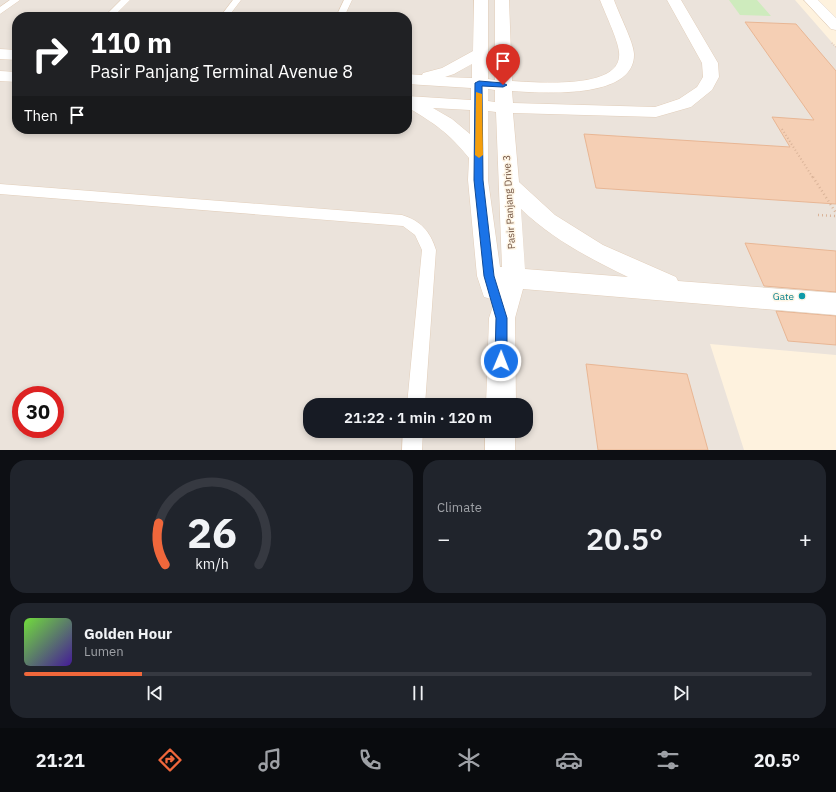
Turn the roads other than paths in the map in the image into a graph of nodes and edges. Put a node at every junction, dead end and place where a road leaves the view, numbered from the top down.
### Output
1 (16, 0) edge
2 (126, 0) edge
3 (237, 0) edge
4 (348, 0) edge
5 (480, 0) edge
6 (502, 0) edge
7 (607, 0) edge
8 (674, 0) edge
9 (811, 0) edge
10 (0, 11) edge
11 (113, 12) edge
12 (228, 12) edge
13 (342, 12) edge
14 (836, 26) edge
15 (0, 54) edge
16 (479, 54) junction
17 (12, 55) edge
18 (0, 76) edge
19 (12, 77) edge
20 (412, 79) edge
21 (479, 83) junction
22 (503, 85) junction
23 (412, 101) edge
24 (412, 103) edge
25 (479, 104) junction
26 (504, 106) junction
27 (479, 158) junction
28 (508, 185) junction
29 (0, 189) edge
30 (489, 276) junction
31 (514, 278) junction
32 (680, 290) junction
33 (836, 304) edge
34 (502, 318) junction
35 (417, 398) edge
36 (501, 398) edge
37 (413, 438) edge
38 (500, 438) edge
39 (412, 450) edge
40 (500, 450) edge

1 - 10 lane
2 - 11 lane
3 - 12 lane
4 - 13 lane
5 - 16 street, Pasir Panjang Drive 3
6 - 22 street, Pasir Panjang Drive 3
7 - 22 street
8 - 26 street
9 - 14 street
15 - 17 street
16 - 20 street
16 - 21 street, Pasir Panjang Drive 3
18 - 19 street
20 - 21 street
21 - 22 street
21 - 25 street, Pasir Panjang Drive 3
22 - 26 street, Pasir Panjang Drive 3
23 - 25 street
24 - 27 street
25 - 26 street
25 - 27 street, Pasir Panjang Drive 3
26 - 28 street, Pasir Panjang Drive 3
27 - 30 street, Pasir Panjang Drive 3
28 - 31 street, Pasir Panjang Drive 3
28 - 32 street
29 - 35 lane
30 - 31 street
30 - 34 street, Pasir Panjang Drive 3
31 - 32 street
31 - 34 street, Pasir Panjang Drive 3
32 - 33 street
34 - 36 street, Pasir Panjang Drive 3
37 - 39 lane
38 - 40 street

